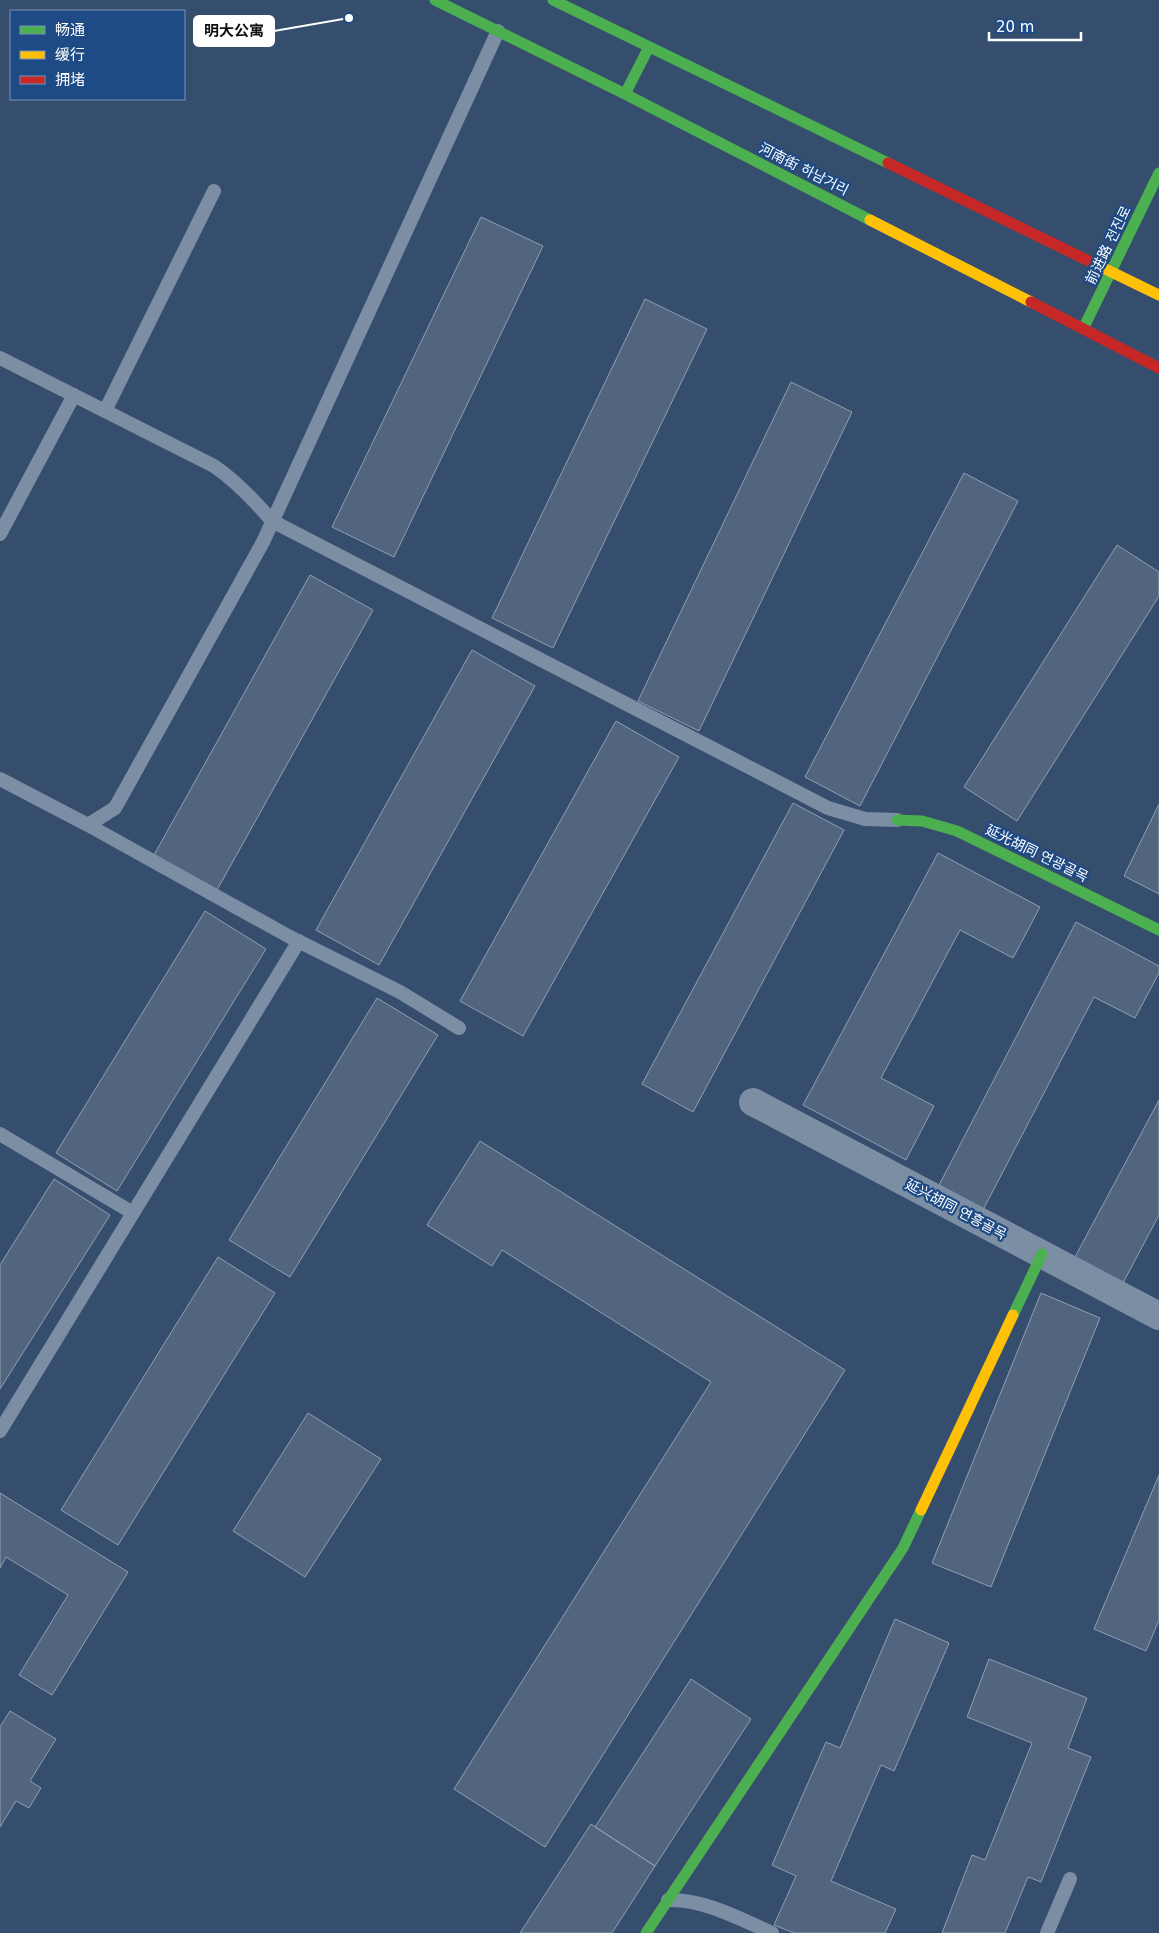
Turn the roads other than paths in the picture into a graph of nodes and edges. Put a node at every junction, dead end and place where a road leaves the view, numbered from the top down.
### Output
1 (435, 0) edge
2 (553, 0) edge
3 (498, 31) junction
4 (649, 47) junction
5 (625, 94) junction
6 (1159, 173) edge
7 (214, 191) dead end
8 (1112, 271) junction
9 (1159, 295) edge
10 (1083, 329) junction
11 (0, 358) edge
12 (1159, 368) edge
13 (74, 395) junction
14 (105, 411) junction
15 (272, 521) junction
16 (0, 534) edge
17 (0, 779) edge
18 (896, 820) joint
19 (88, 825) junction
20 (1159, 930) edge
21 (299, 941) junction
22 (459, 1028) dead end
23 (752, 1102) dead end
24 (0, 1134) edge
25 (133, 1213) junction
26 (1042, 1254) junction
27 (1159, 1316) edge
28 (0, 1431) edge
29 (1070, 1879) dead end
30 (668, 1900) junction
31 (646, 1933) edge
32 (772, 1933) edge
33 (1047, 1933) edge

1 - 3 main road, 河南街 하남거리
2 - 4 main road
3 - 5 main road, 河南街 하남거리
3 - 15 lane
4 - 5 main road
4 - 8 main road
5 - 10 main road, 河南街 하남거리
6 - 8 main road, 前进路 전진로
7 - 14 lane
8 - 9 main road
8 - 10 main road, 前进路 전진로
10 - 12 main road, 河南街 하남거리
11 - 13 lane
13 - 14 lane
13 - 16 lane
14 - 15 lane
15 - 18 lane
15 - 19 lane
17 - 19 lane
18 - 20 main road, 延光胡同 연광골목
19 - 21 lane
21 - 22 lane
21 - 25 lane
23 - 26 street, 延兴胡同 연흥골목
24 - 25 lane
25 - 28 lane
26 - 27 street, 延兴胡同 연흥골목
26 - 30 main road
29 - 33 lane
30 - 31 main road
30 - 32 lane

